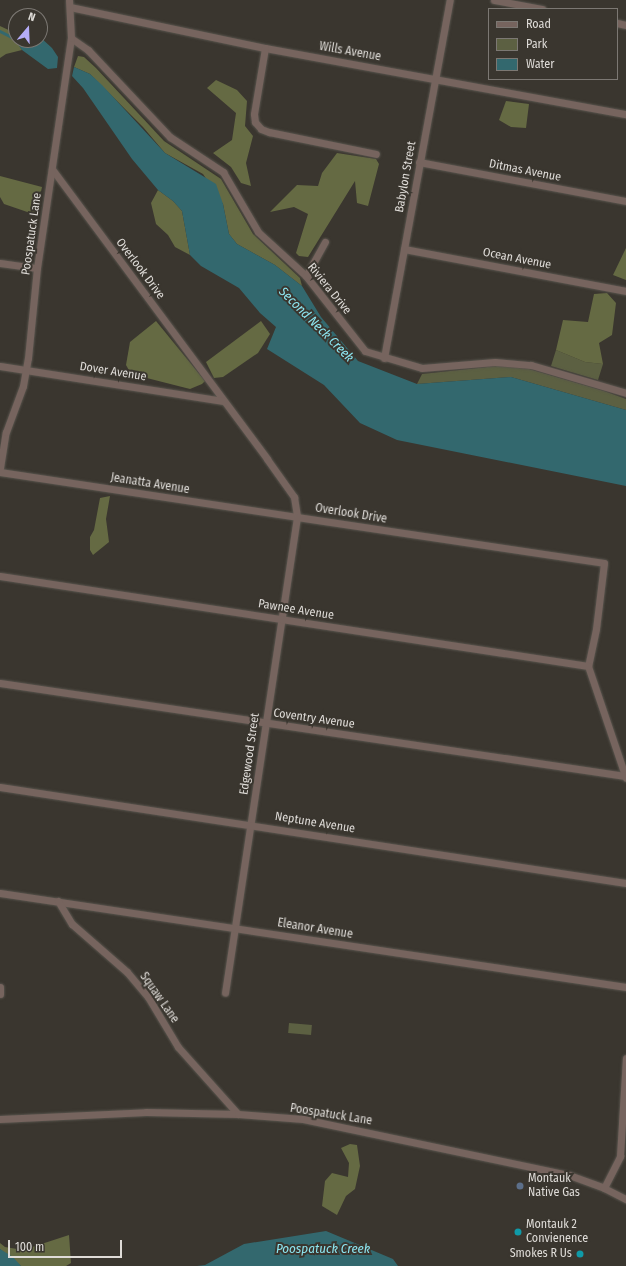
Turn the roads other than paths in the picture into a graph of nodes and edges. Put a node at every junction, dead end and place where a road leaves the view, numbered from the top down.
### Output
1 (450, 0) edge
2 (494, 0) edge
3 (69, 4) edge
4 (537, 8) edge
5 (71, 38) junction
6 (265, 48) junction
7 (437, 78) junction
8 (626, 114) edge
9 (376, 154) dead end
10 (419, 162) junction
11 (52, 169) junction
12 (626, 201) edge
13 (325, 242) dead end
14 (404, 248) junction
15 (0, 263) edge
16 (37, 268) junction
17 (306, 276) junction
18 (626, 291) edge
19 (384, 358) junction
20 (0, 366) edge
21 (25, 370) junction
22 (626, 393) edge
23 (223, 400) junction
24 (0, 468) edge
25 (0, 472) edge
26 (297, 517) junction
27 (0, 576) edge
28 (280, 619) junction
29 (588, 666) junction
30 (0, 683) edge
31 (266, 723) junction
32 (626, 777) edge
33 (0, 787) edge
34 (252, 825) junction
35 (626, 883) edge
36 (0, 893) edge
37 (58, 901) junction
38 (235, 928) junction
39 (0, 987) edge
40 (626, 987) edge
41 (224, 993) dead end
42 (0, 994) edge
43 (626, 1058) edge
44 (238, 1114) junction
45 (0, 1119) edge
46 (604, 1188) junction
47 (626, 1199) edge

1 - 7 street, Babylon Street
2 - 4 street
3 - 5 street, Poospatuck Lane
3 - 6 street, Wills Avenue
5 - 11 street, Poospatuck Lane
5 - 17 street, Riviera Drive
6 - 7 street, Wills Avenue
6 - 9 street
7 - 8 street, Wills Avenue
7 - 10 street, Babylon Street
10 - 12 street, Ditmas Avenue
10 - 14 street, Babylon Street
11 - 16 street, Poospatuck Lane
11 - 23 street, Overlook Drive
13 - 17 street
14 - 18 street, Ocean Avenue
14 - 19 street, Babylon Street
15 - 16 street
16 - 21 street, Poospatuck Lane
17 - 19 street, Riviera Drive
19 - 22 street, Riviera Drive
20 - 21 street, Dover Avenue
21 - 23 street, Dover Avenue
21 - 24 street, Poospatuck Lane
23 - 26 street, Overlook Drive
25 - 26 street, Jeanatta Avenue
26 - 28 street, Edgewood Street
26 - 29 street, Overlook Drive
27 - 28 street, Pawnee Avenue
28 - 29 street, Pawnee Avenue
28 - 31 street, Edgewood Street
29 - 32 street
30 - 31 street, Coventry Avenue
31 - 32 street, Coventry Avenue
31 - 34 street, Edgewood Street
33 - 34 street, Neptune Avenue
34 - 35 street, Neptune Avenue
34 - 38 street, Edgewood Street
36 - 37 street, Eleanor Avenue
37 - 38 street, Eleanor Avenue
37 - 44 street, Squaw Lane
38 - 40 street, Eleanor Avenue
38 - 41 street, Edgewood Street
39 - 42 street
43 - 46 street
44 - 45 street, Poospatuck Lane
44 - 46 street, Poospatuck Lane
46 - 47 street, Poospatuck Lane

